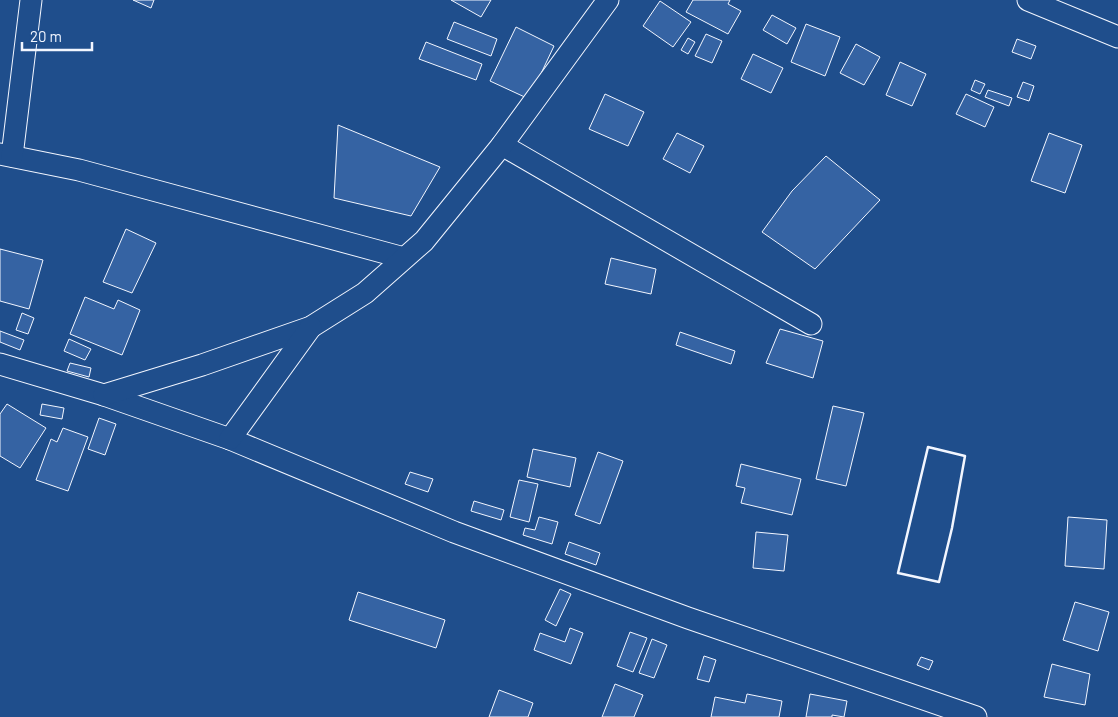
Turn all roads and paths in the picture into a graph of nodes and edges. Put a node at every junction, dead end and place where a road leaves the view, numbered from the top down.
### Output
1 (31, 0) edge
2 (608, 0) edge
3 (1028, 0) edge
4 (1118, 37) edge
5 (502, 145) junction
6 (6, 155) edge
7 (404, 258) junction
8 (811, 324) dead end
9 (311, 327) junction
10 (0, 364) edge
11 (104, 395) junction
12 (230, 439) junction
13 (976, 717) edge

1 - 6 street
2 - 5 street
3 - 4 street
5 - 7 street
5 - 8 street
6 - 7 street
7 - 9 street
9 - 11 street
9 - 12 street
10 - 11 street
11 - 12 street
12 - 13 street

